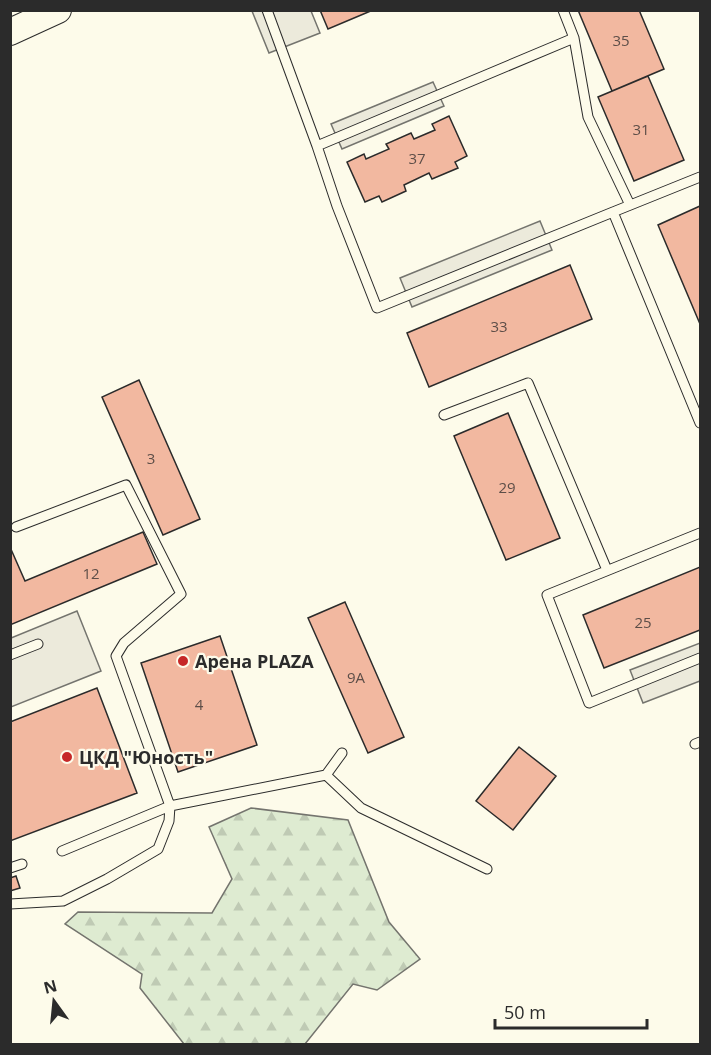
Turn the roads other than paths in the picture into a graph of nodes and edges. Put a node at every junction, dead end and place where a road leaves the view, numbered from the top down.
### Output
1 (58, 10) edge
2 (267, 10) edge
3 (563, 10) edge
4 (10, 32) edge
5 (574, 39) junction
6 (317, 146) junction
7 (700, 177) edge
8 (630, 205) junction
9 (613, 212) junction
10 (444, 415) dead end
11 (700, 423) edge
12 (16, 527) dead end
13 (700, 533) edge
14 (608, 570) junction
15 (39, 644) dead end
16 (10, 655) edge
17 (700, 658) edge
18 (342, 753) dead end
19 (326, 775) junction
20 (170, 806) junction
21 (62, 851) dead end
22 (22, 864) dead end
23 (10, 868) edge
24 (487, 869) dead end
25 (10, 904) edge

1 - 4 street
2 - 6 lane
3 - 5 lane
5 - 6 lane
5 - 8 lane
6 - 9 lane
7 - 8 lane
8 - 9 lane
9 - 11 lane
10 - 14 lane
12 - 20 lane
13 - 14 lane
14 - 17 lane
15 - 16 lane
18 - 19 lane
19 - 20 lane
19 - 24 lane
20 - 21 lane
20 - 25 lane
22 - 23 lane

